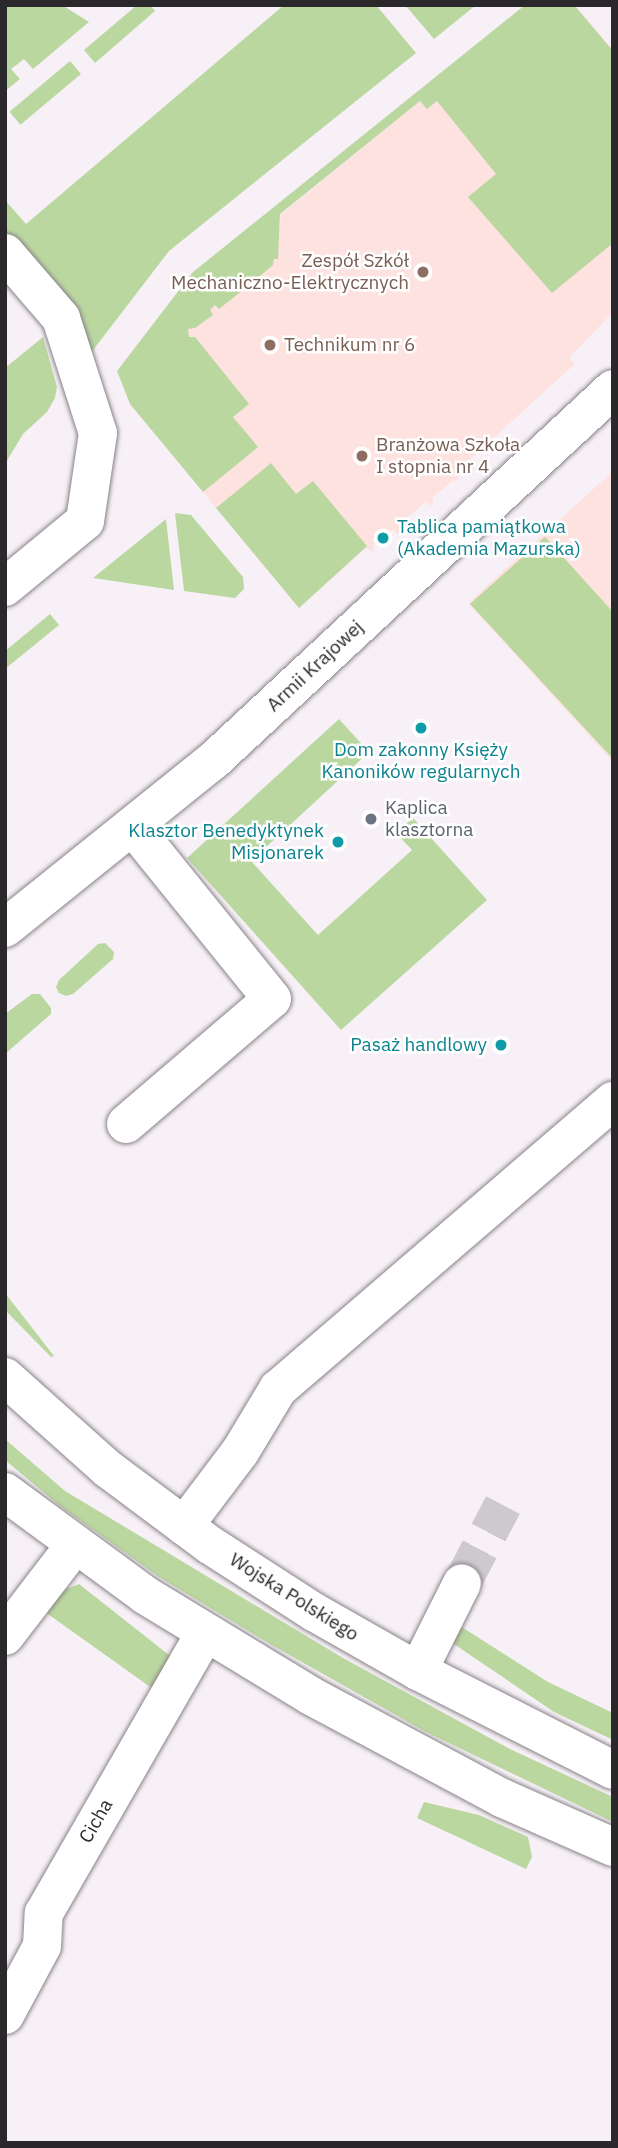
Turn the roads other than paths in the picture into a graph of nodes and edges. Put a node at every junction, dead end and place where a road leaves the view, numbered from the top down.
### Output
1 (5, 253) edge
2 (613, 389) edge
3 (5, 587) edge
4 (133, 827) junction
5 (5, 928) edge
6 (613, 1101) edge
7 (126, 1124) dead end
8 (5, 1377) edge
9 (5, 1492) edge
10 (184, 1526) junction
11 (74, 1546) junction
12 (462, 1583) tunnel mouth
13 (205, 1633) junction
14 (5, 1636) edge
15 (418, 1671) junction
16 (613, 1770) edge
17 (613, 1847) edge
18 (5, 2015) edge

1 - 3 street
2 - 4 street, Armii Krajowej
4 - 5 street, Armii Krajowej
4 - 7 street
6 - 10 street
8 - 10 street, Wojska Polskiego
9 - 11 street
10 - 15 street, Wojska Polskiego
11 - 13 street
11 - 14 street
12 - 15 street
13 - 17 street
13 - 18 street, Cicha
15 - 16 street, Wojska Polskiego

